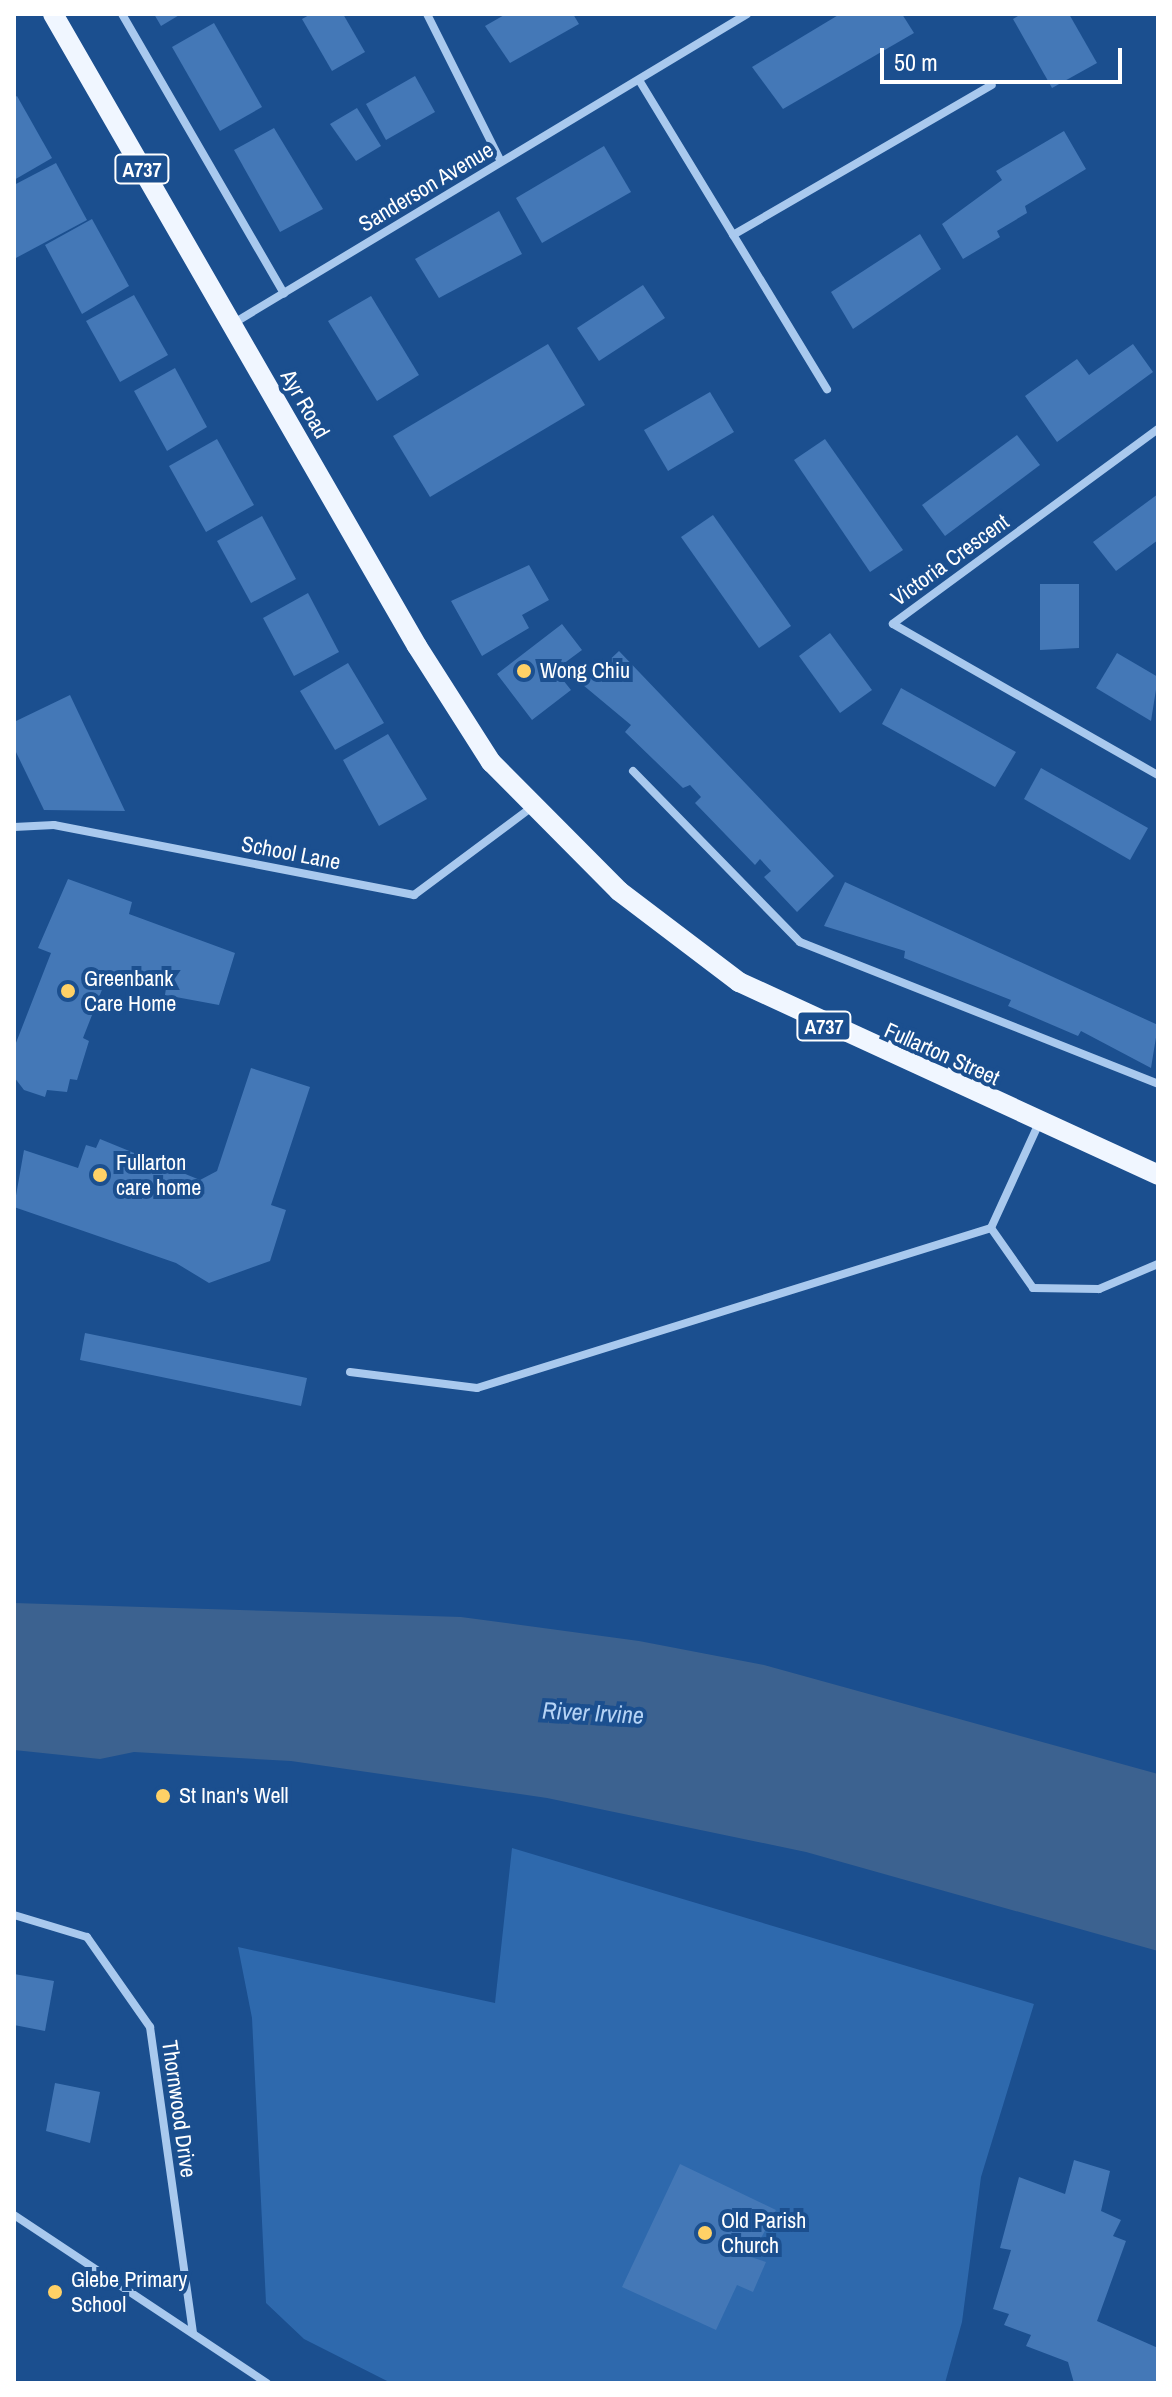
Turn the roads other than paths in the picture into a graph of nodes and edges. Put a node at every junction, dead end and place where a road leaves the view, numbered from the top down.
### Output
1 (53, 14) edge
2 (122, 14) edge
3 (427, 14) edge
4 (747, 14) edge
5 (639, 80) junction
6 (992, 85) dead end
7 (501, 162) junction
8 (733, 235) junction
9 (284, 293) junction
10 (232, 325) junction
11 (827, 389) dead end
12 (1158, 429) edge
13 (633, 771) dead end
14 (1158, 775) edge
15 (534, 805) junction
16 (14, 827) edge
17 (1158, 1084) edge
18 (1039, 1122) junction
19 (1158, 1175) edge
20 (991, 1228) junction
21 (1158, 1264) edge
22 (350, 1372) dead end
23 (14, 1915) edge
24 (14, 2215) edge
25 (193, 2332) junction
26 (267, 2383) edge

1 - 10 main road, Ayr Road / A737
2 - 9 street
3 - 7 street
4 - 5 street, Sanderson Avenue
5 - 7 street, Sanderson Avenue
5 - 8 street
6 - 8 street
7 - 9 street, Sanderson Avenue
8 - 11 street
9 - 10 street, Sanderson Avenue
10 - 15 main road, Ayr Road / A737
12 - 14 street, Victoria Crescent
13 - 17 street
15 - 16 street, School Lane
15 - 18 main road, Fullarton Street / A737
18 - 19 main road, Fullarton Street / A737
18 - 20 street
20 - 21 street
20 - 22 street
23 - 25 street, Thornwood Drive
24 - 25 street
25 - 26 street

